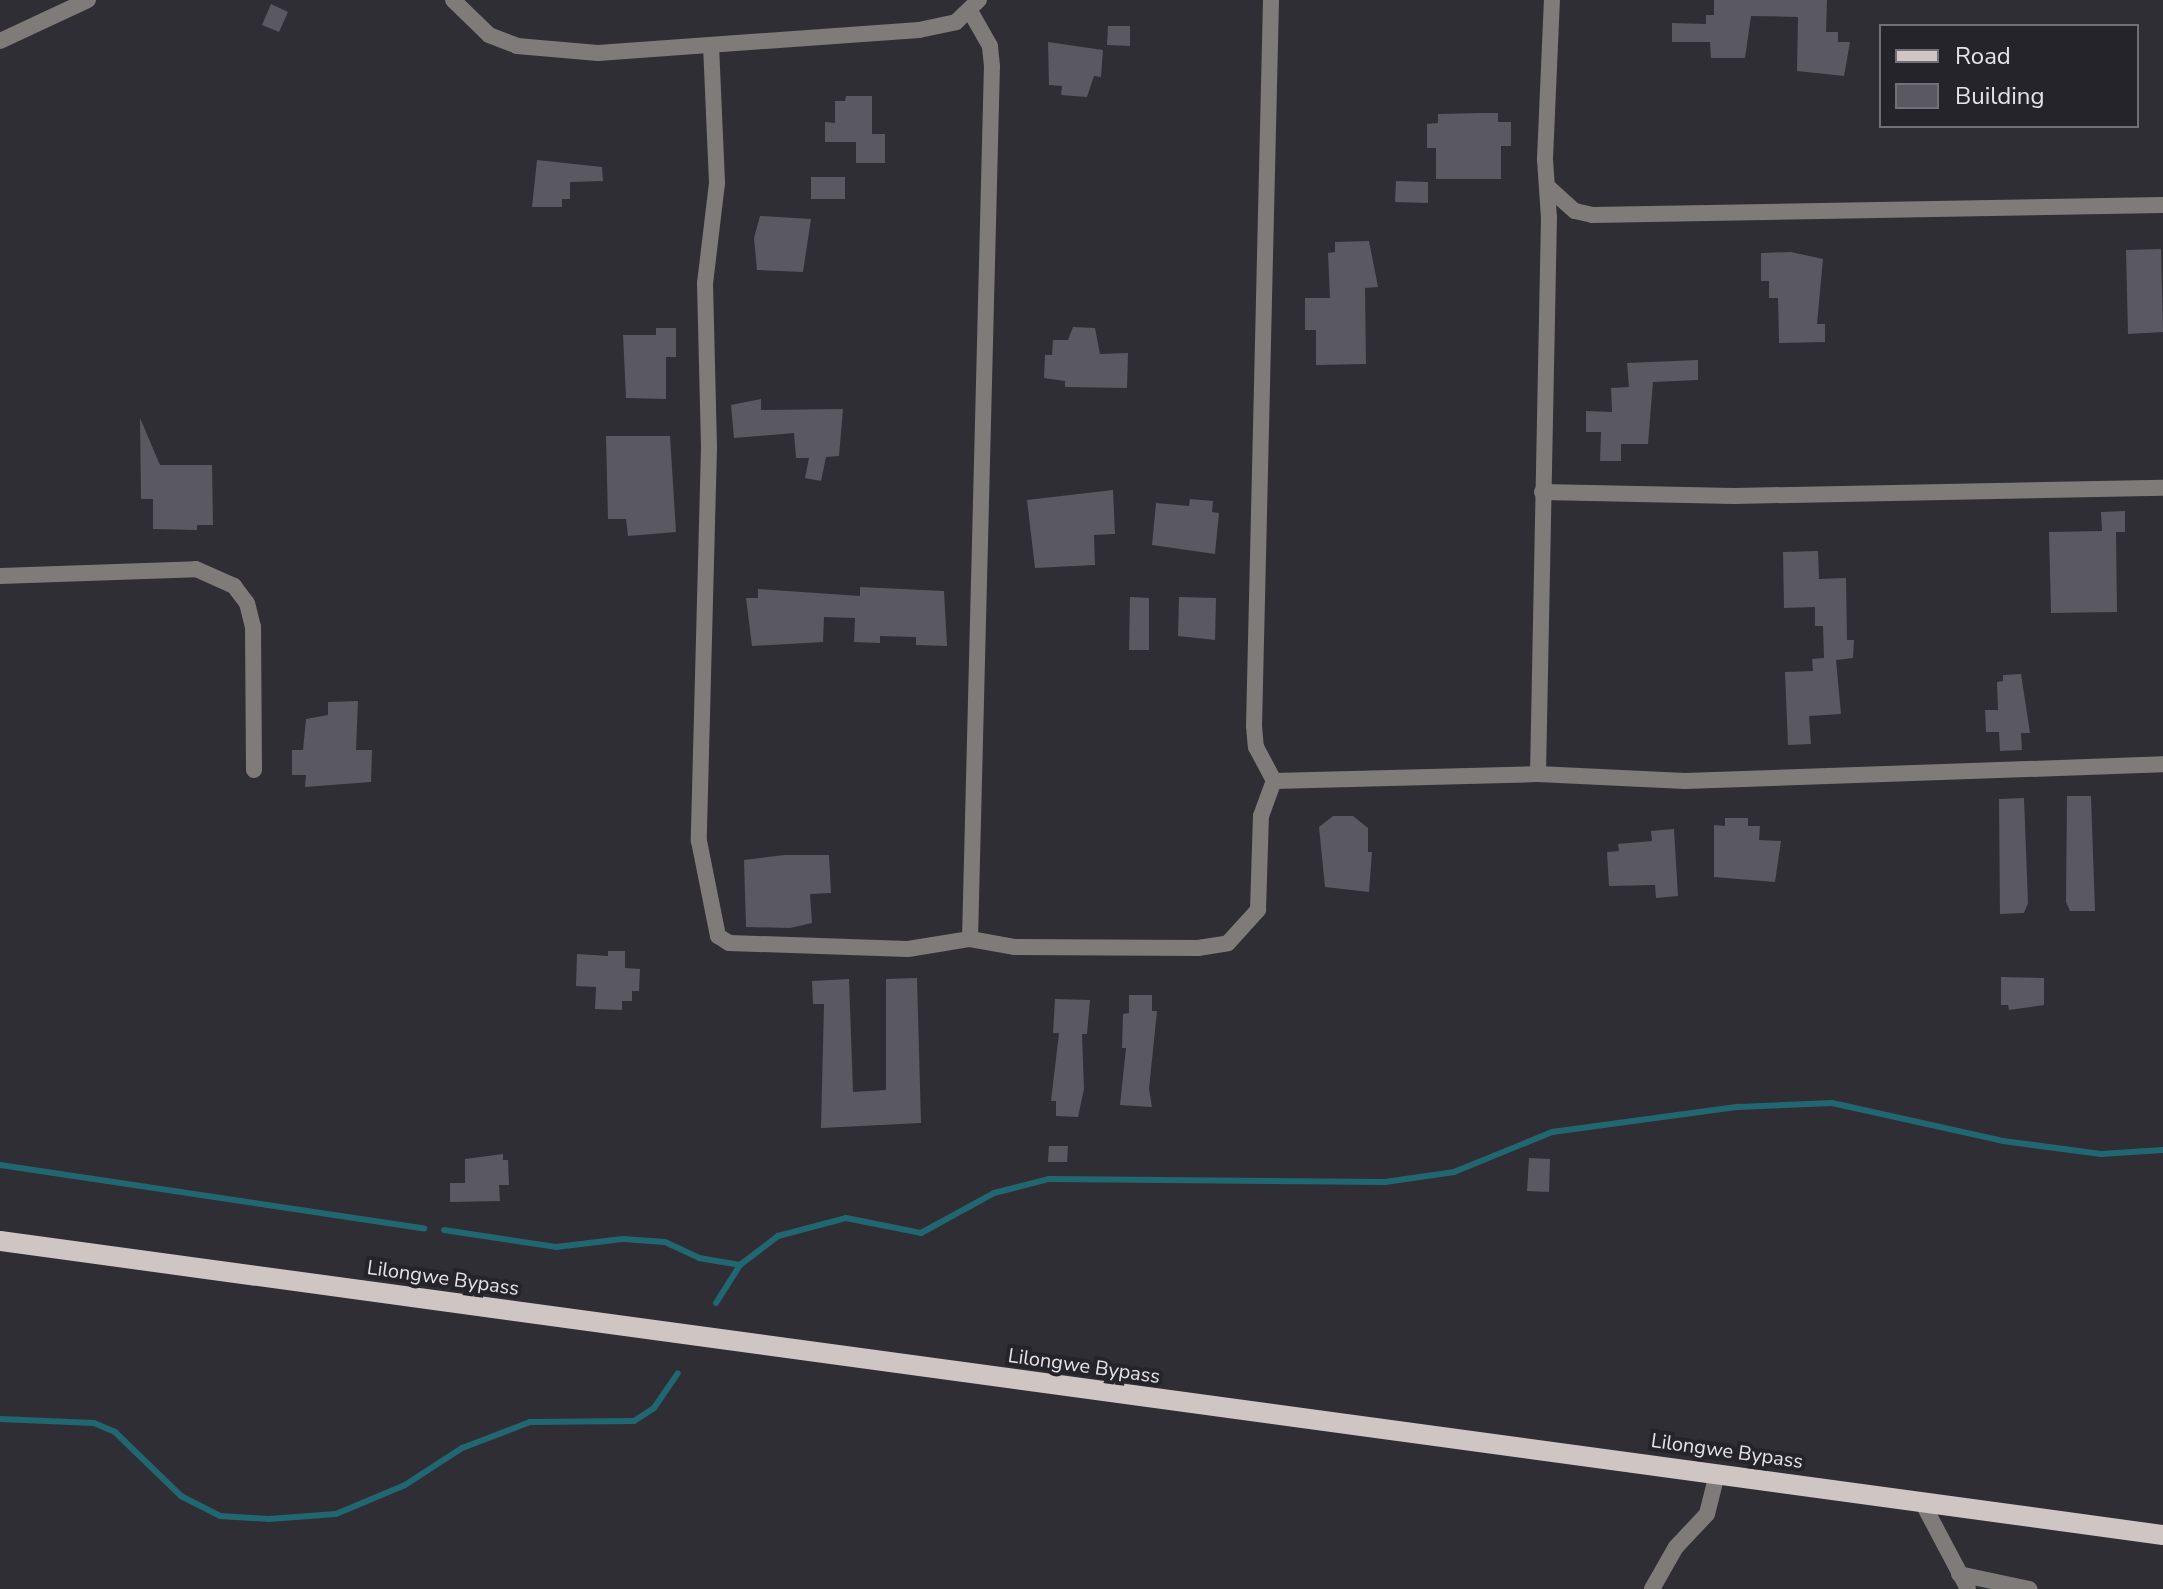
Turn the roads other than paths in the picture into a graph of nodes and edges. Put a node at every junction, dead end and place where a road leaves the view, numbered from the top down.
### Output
1 (88, 0) edge
2 (453, 0) edge
3 (1271, 0) edge
4 (1552, 0) edge
5 (975, 5) edge
6 (0, 41) edge
7 (711, 45) junction
8 (1548, 187) junction
9 (2163, 205) edge
10 (2163, 488) edge
11 (1542, 492) junction
12 (0, 576) edge
13 (2163, 764) edge
14 (254, 770) dead end
15 (1538, 774) junction
16 (1274, 781) junction
17 (970, 939) junction
18 (0, 1241) edge
19 (1717, 1474) junction
20 (1922, 1502) junction
21 (2163, 1535) edge
22 (1959, 1574) junction
23 (1652, 1589) edge
24 (1968, 1589) edge
25 (2029, 1589) edge

1 - 6 street
2 - 7 street
3 - 16 street
4 - 8 street
5 - 7 street
5 - 17 street
7 - 17 street
8 - 9 street
8 - 11 street
10 - 11 street
11 - 15 street
12 - 14 street
13 - 15 street
15 - 16 street
16 - 17 street
18 - 19 main road, Lilongwe Bypass
19 - 20 main road, Lilongwe Bypass
19 - 23 street
20 - 21 main road, Lilongwe Bypass
20 - 22 street
22 - 24 street
22 - 25 street

